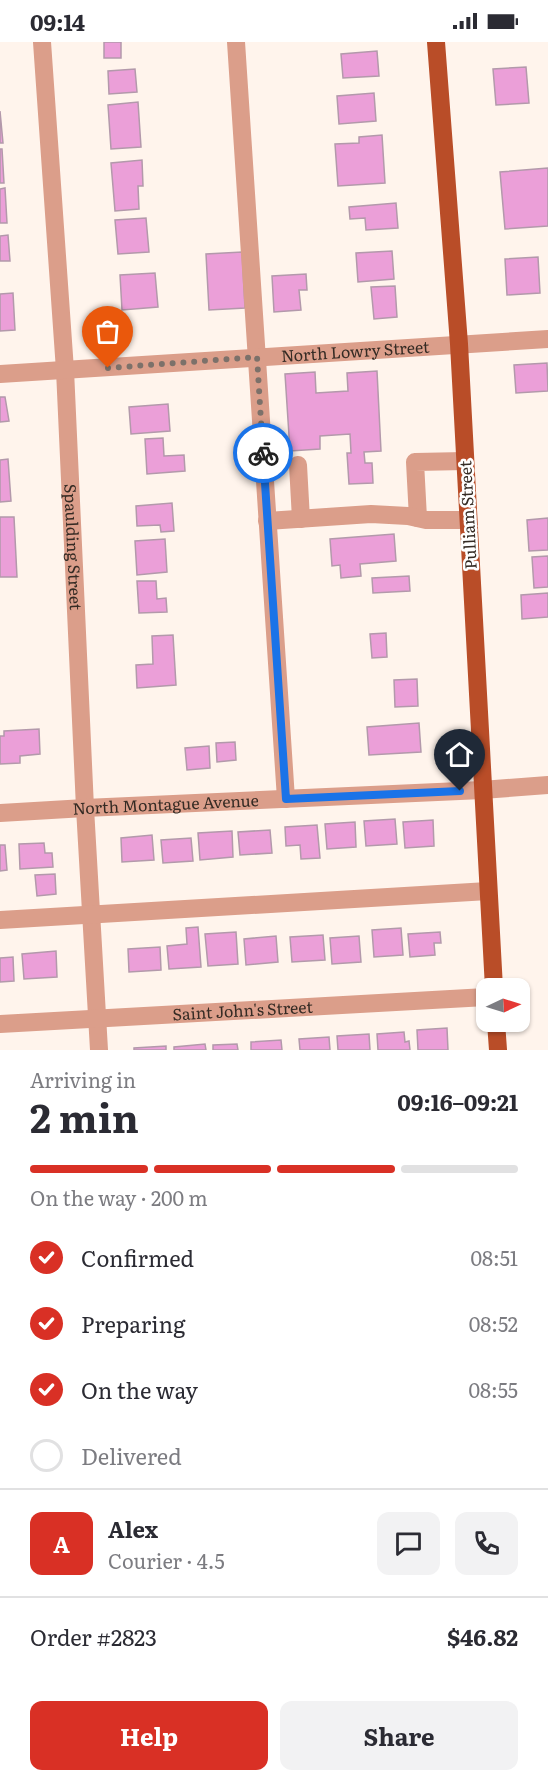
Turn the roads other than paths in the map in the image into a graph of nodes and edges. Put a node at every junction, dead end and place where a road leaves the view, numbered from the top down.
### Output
1 (42, 42) edge
2 (236, 42) edge
3 (436, 42) edge
4 (548, 339) edge
5 (459, 344) junction
6 (257, 357) junction
7 (65, 370) junction
8 (0, 374) edge
9 (465, 461) junction
10 (298, 465) dead end
11 (418, 518) junction
12 (301, 519) junction
13 (468, 520) junction
14 (267, 521) junction
15 (548, 784) edge
16 (482, 790) junction
17 (286, 799) junction
18 (86, 808) junction
19 (0, 813) edge
20 (488, 891) junction
21 (91, 915) junction
22 (0, 920) edge
23 (493, 978) edge
24 (476, 998) edge
25 (97, 1018) junction
26 (0, 1024) edge
27 (497, 1032) edge
28 (99, 1050) edge
29 (498, 1050) edge

1 - 7 street, Spaulding Street
2 - 6 street
3 - 5 main road, Pulliam Street
4 - 5 street, North Lowry Street
5 - 6 street, North Lowry Street
5 - 9 main road, Pulliam Street
6 - 7 street, North Lowry Street
6 - 14 street
7 - 8 street, North Lowry Street
7 - 18 street, Spaulding Street
9 - 11 street
9 - 13 main road, Pulliam Street
10 - 12 street
11 - 12 street
11 - 13 street
12 - 14 street
13 - 16 main road, Pulliam Street
14 - 17 street
15 - 16 street, North Montague Avenue
16 - 17 street, North Montague Avenue
16 - 20 main road, Pulliam Street
17 - 18 street, North Montague Avenue
18 - 19 street, North Montague Avenue
18 - 21 street, Spaulding Street
20 - 21 street
20 - 23 main road, Pulliam Street
21 - 22 street
21 - 25 street, Spaulding Street
24 - 25 street, Saint John's Street
25 - 26 street, Saint John's Street
25 - 28 street, Spaulding Street
27 - 29 main road

